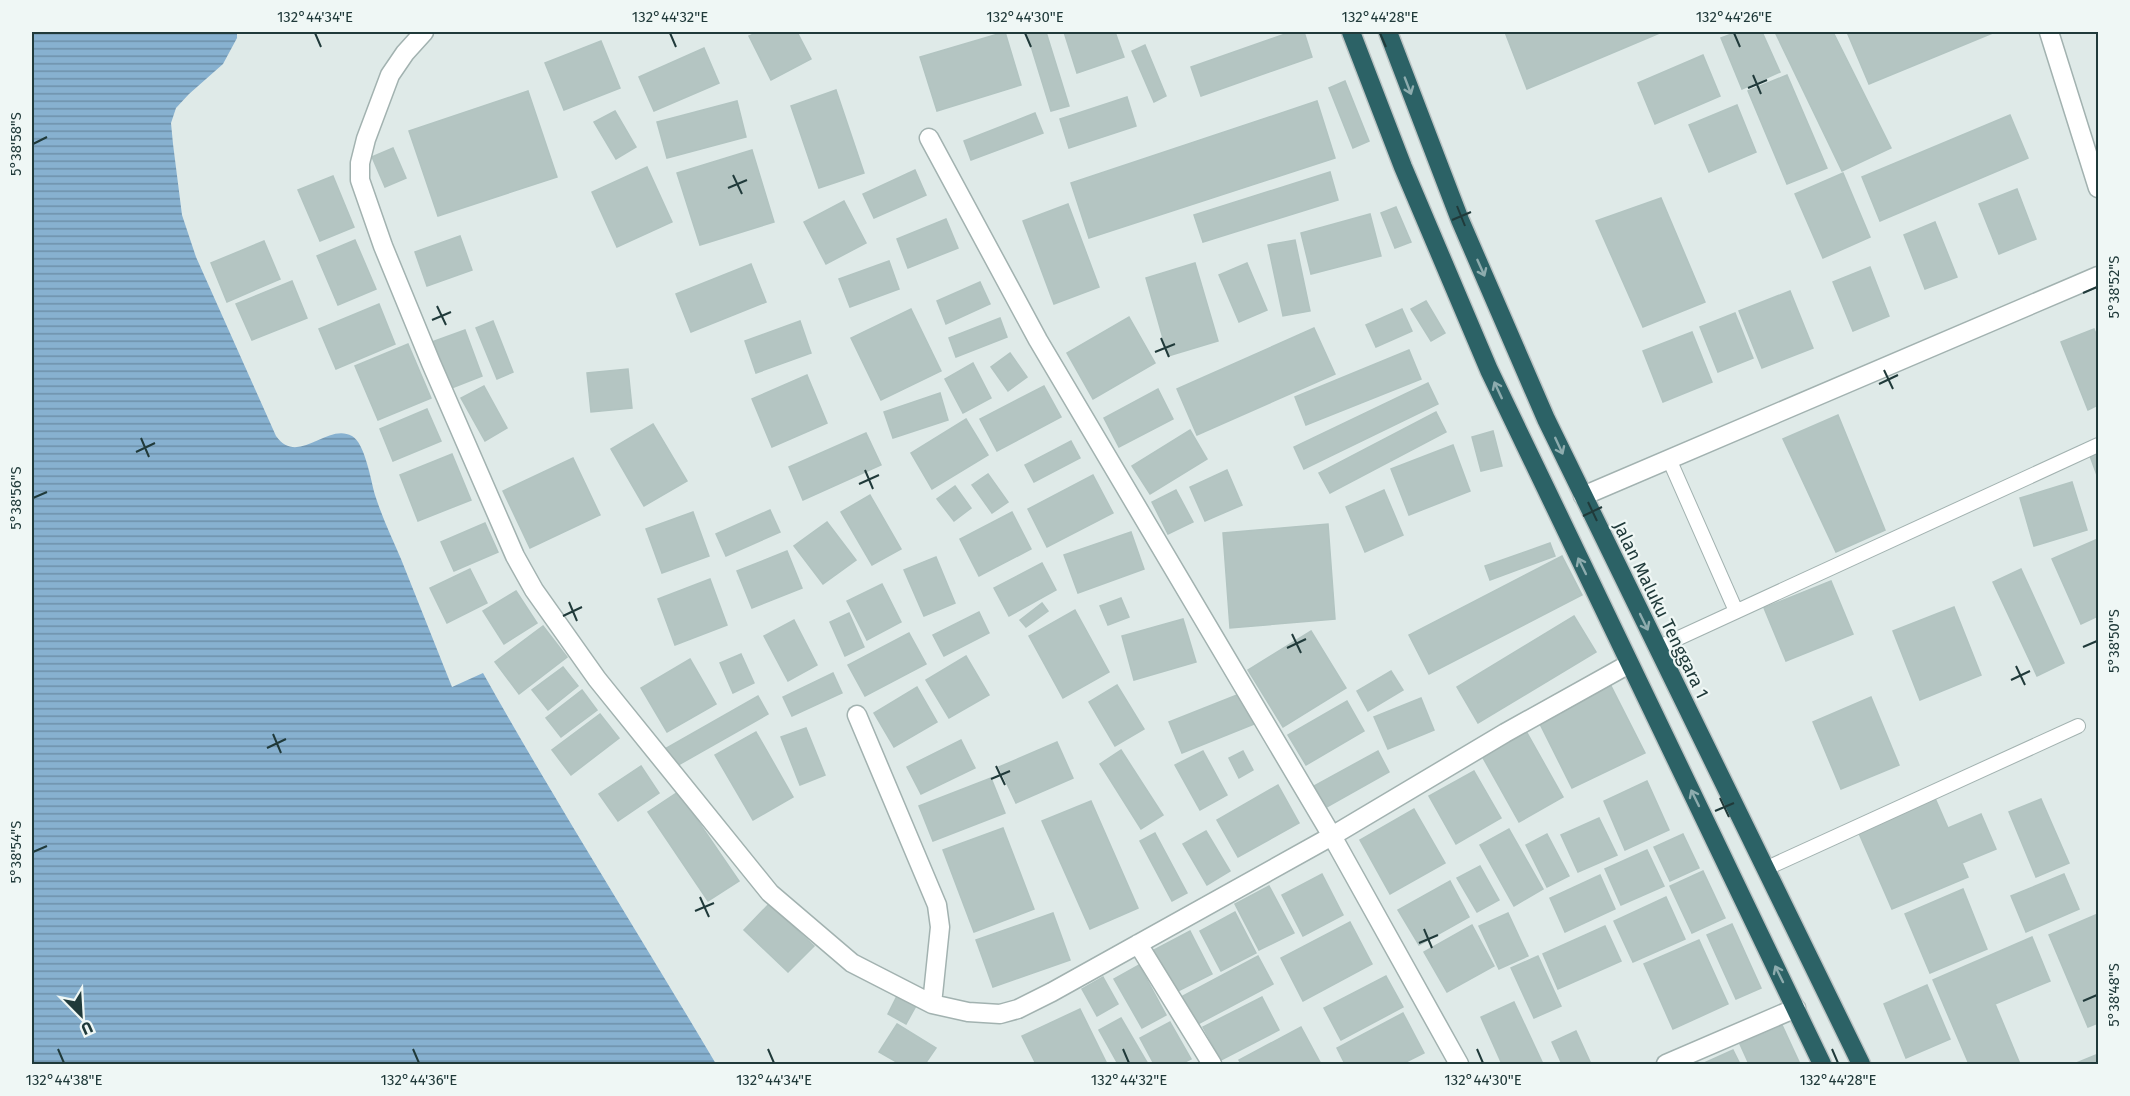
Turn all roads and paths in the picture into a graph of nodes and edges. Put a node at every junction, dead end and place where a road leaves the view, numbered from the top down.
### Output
1 (424, 32) edge
2 (1351, 32) edge
3 (1388, 32) edge
4 (2049, 32) edge
5 (928, 138) dead end
6 (2098, 188) edge
7 (2098, 276) edge
8 (2098, 445) edge
9 (1669, 459) junction
10 (1583, 496) junction
11 (1736, 611) junction
12 (1657, 648) junction
13 (1629, 664) junction
14 (857, 716) dead end
15 (2078, 726) dead end
16 (1332, 836) junction
17 (1765, 869) junction
18 (1138, 944) junction
19 (932, 1004) junction
20 (1796, 1008) junction
21 (1212, 1065) edge
22 (1459, 1065) edge
23 (1666, 1065) edge
24 (1822, 1065) edge
25 (1862, 1065) edge

1 - 19 street
13 -> 2 highway
3 -> 10 highway, Jalan Maluku Tenggara 1
4 - 6 street
5 - 16 street
7 - 9 street
8 - 11 lane
9 - 10 street
9 - 11 lane
10 -> 12 highway, Jalan Maluku Tenggara 1
11 - 12 lane
12 - 17 highway, Jalan Maluku Tenggara 1
13 - 16 street
20 -> 13 highway
14 - 19 street
15 - 17 lane
16 - 18 street
16 - 22 street
17 - 25 highway, Jalan Maluku Tenggara 1
18 - 19 street
18 - 21 street
20 - 23 street
20 - 24 highway

